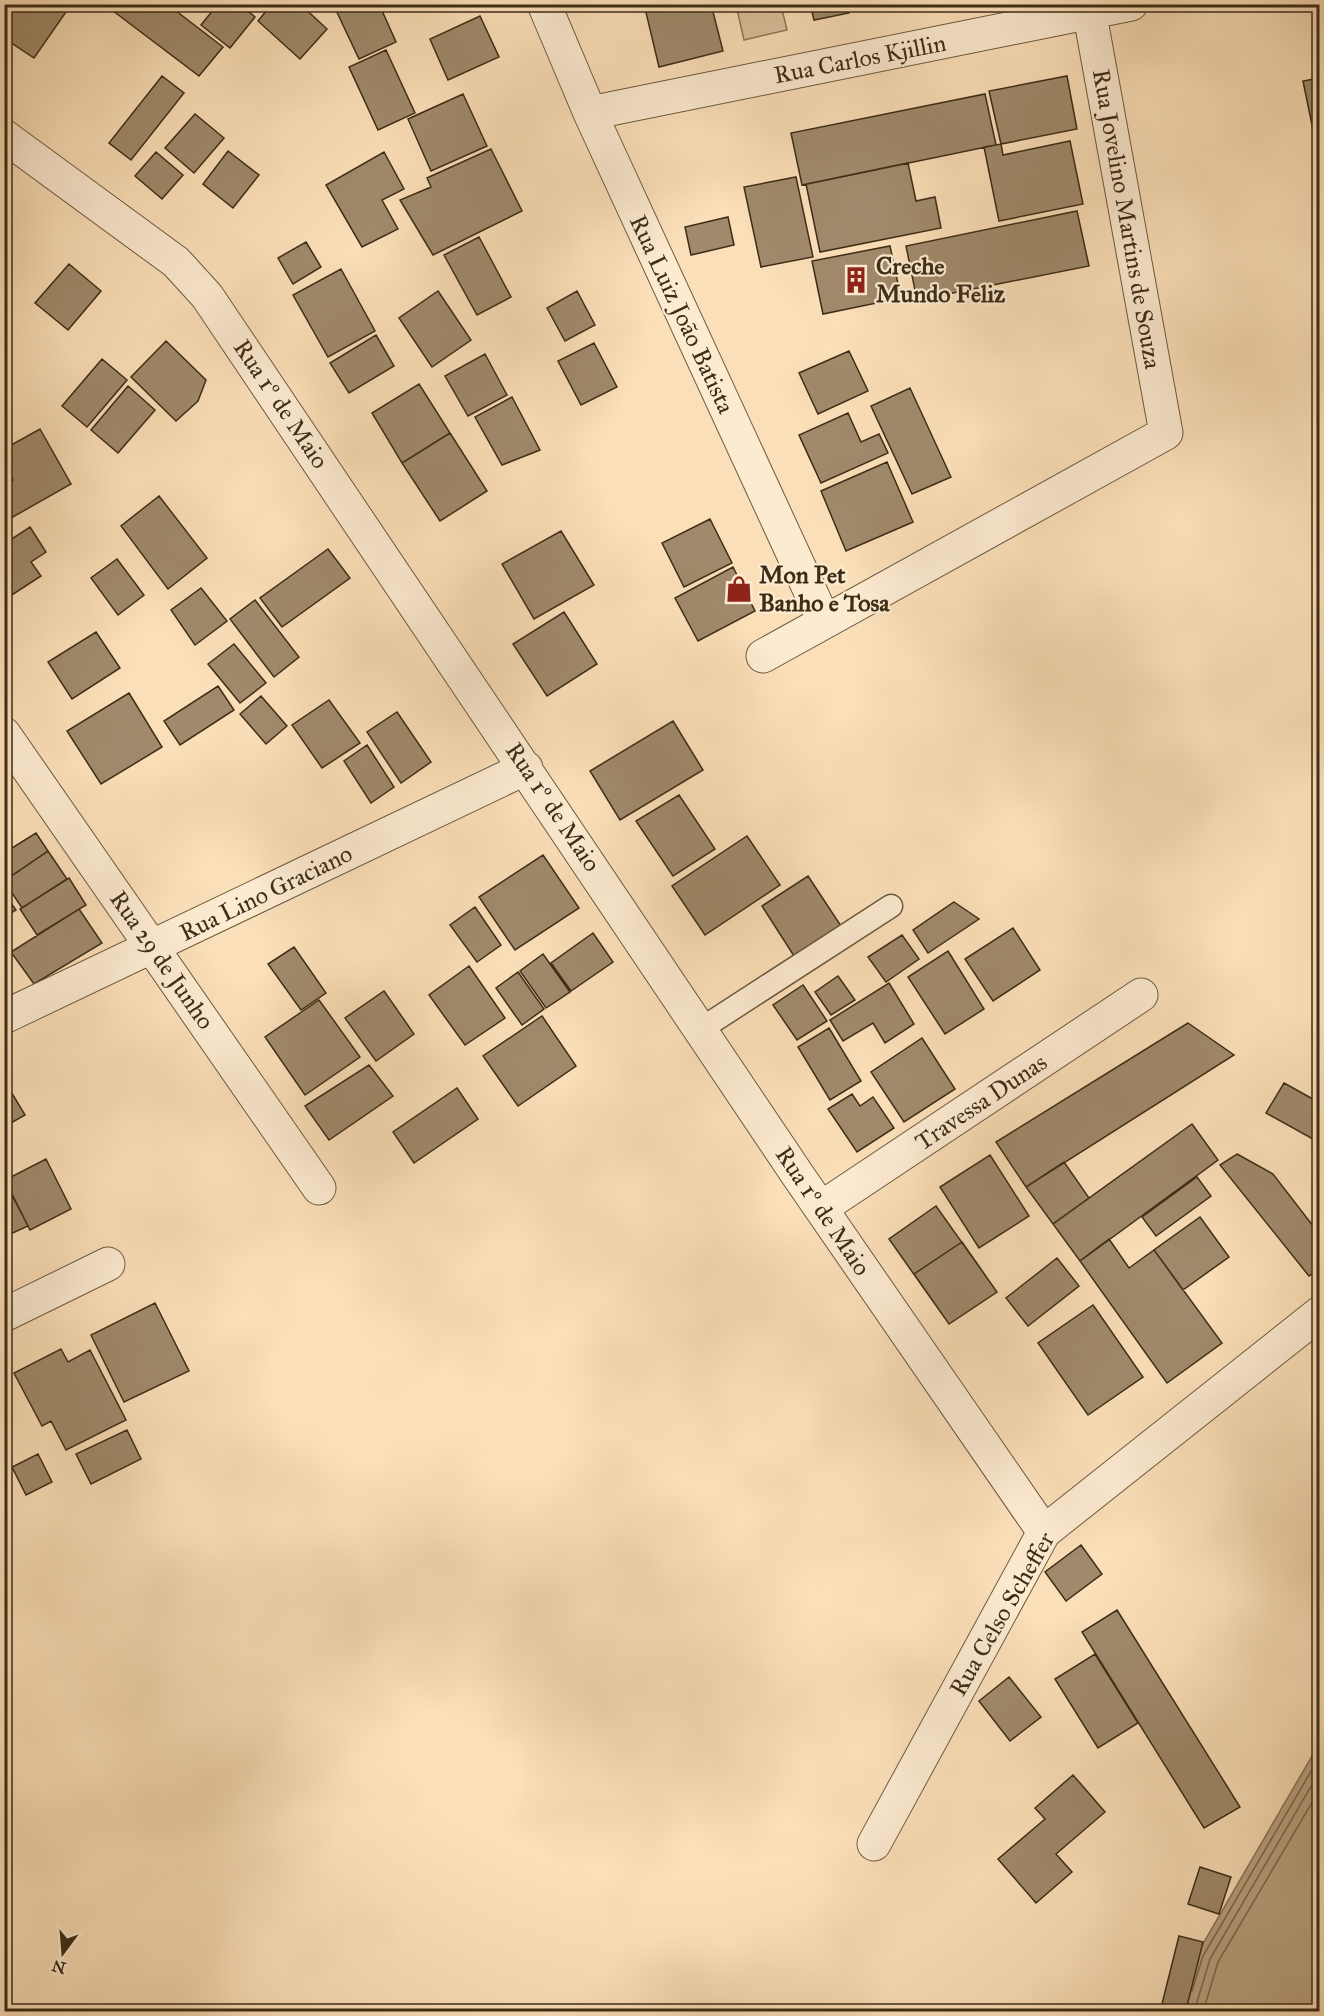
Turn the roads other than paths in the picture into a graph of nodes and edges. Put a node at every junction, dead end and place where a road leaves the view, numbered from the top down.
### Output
1 (544, 4) edge
2 (1131, 4) edge
3 (1089, 9) edge
4 (590, 113) junction
5 (4, 136) edge
6 (824, 621) junction
7 (763, 656) dead end
8 (4, 734) edge
9 (526, 768) junction
10 (891, 906) dead end
11 (153, 947) junction
12 (1141, 995) dead end
13 (4, 1017) edge
14 (701, 1029) junction
15 (319, 1188) dead end
16 (821, 1208) junction
17 (108, 1264) dead end
18 (1320, 1312) edge
19 (4, 1315) edge
20 (1044, 1532) junction
21 (874, 1844) dead end

1 - 4 street, Rua Luiz João Batista
2 - 3 street, Rua Carlos Kjillin
3 - 4 street, Rua Carlos Kjillin
3 - 6 street, Rua Jovelino Martins de Souza
4 - 6 street, Rua Luiz João Batista
5 - 9 street, Rua 1º de Maio
6 - 7 street
8 - 11 street, Rua 29 de Junho
9 - 11 street, Rua Lino Graciano
9 - 14 street, Rua 1º de Maio
10 - 14 lane
11 - 13 street, Rua Lino Graciano
11 - 15 street, Rua 29 de Junho
12 - 16 street, Travessa Dunas
14 - 16 street, Rua 1º de Maio
16 - 20 street, Rua 1º de Maio
17 - 19 street
18 - 20 street, Rua Celso Scheffer
20 - 21 street, Rua Celso Scheffer

